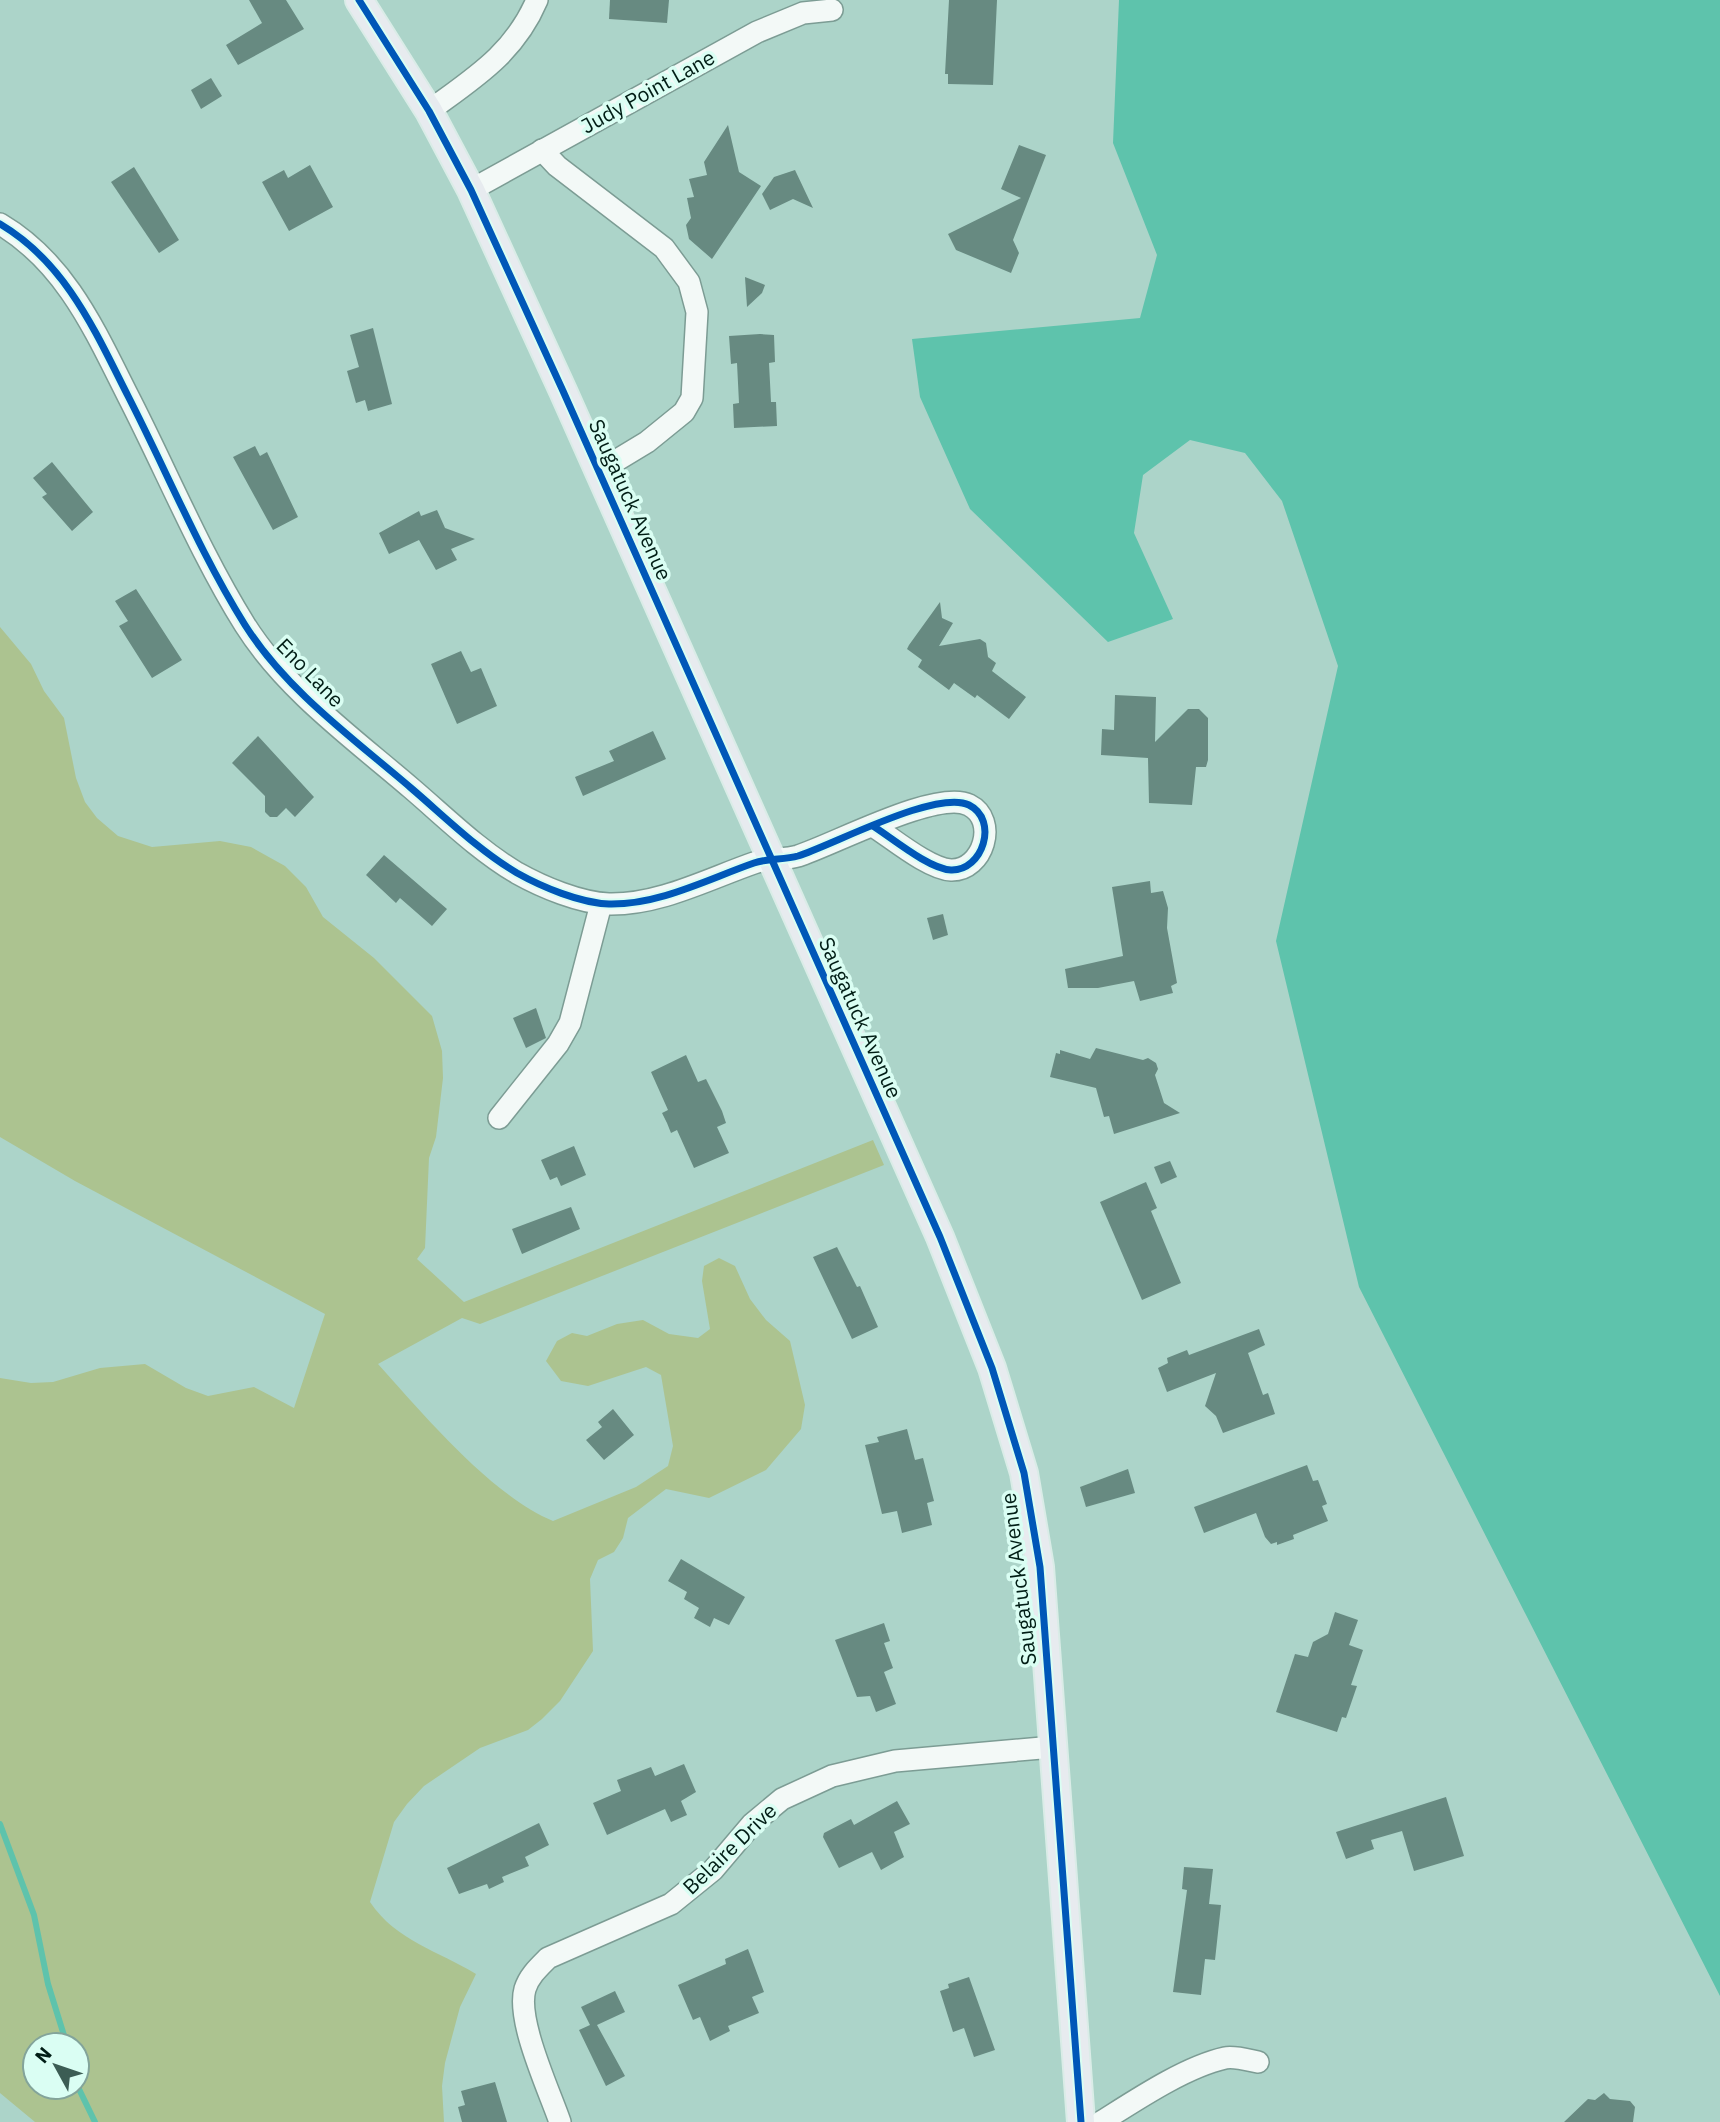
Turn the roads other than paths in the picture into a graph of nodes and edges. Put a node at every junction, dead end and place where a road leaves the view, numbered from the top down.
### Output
1 (359, 0) edge
2 (537, 0) edge
3 (832, 10) dead end
4 (429, 111) junction
5 (542, 150) junction
6 (471, 190) junction
7 (0, 224) edge
8 (599, 471) junction
9 (873, 826) junction
10 (771, 859) junction
11 (601, 904) junction
12 (499, 1118) dead end
13 (1053, 1746) junction
14 (1258, 2062) dead end
15 (560, 2122) edge
16 (1081, 2122) edge
17 (1101, 2122) edge

1 - 4 main road, Saugatuck Avenue
2 - 4 street
3 - 5 street, Judy Point Lane
4 - 6 main road, Saugatuck Avenue
5 - 6 street, Judy Point Lane
5 - 8 street
6 - 8 main road, Saugatuck Avenue
7 - 11 street, Eno Lane
8 - 10 main road, Saugatuck Avenue
9 - 9 street, Eno Lane
9 - 10 street, Eno Lane
10 - 11 street, Eno Lane
10 - 13 main road, Saugatuck Avenue
11 - 12 street
13 - 15 street, Belaire Drive
13 - 16 main road, Saugatuck Avenue
14 - 17 street

